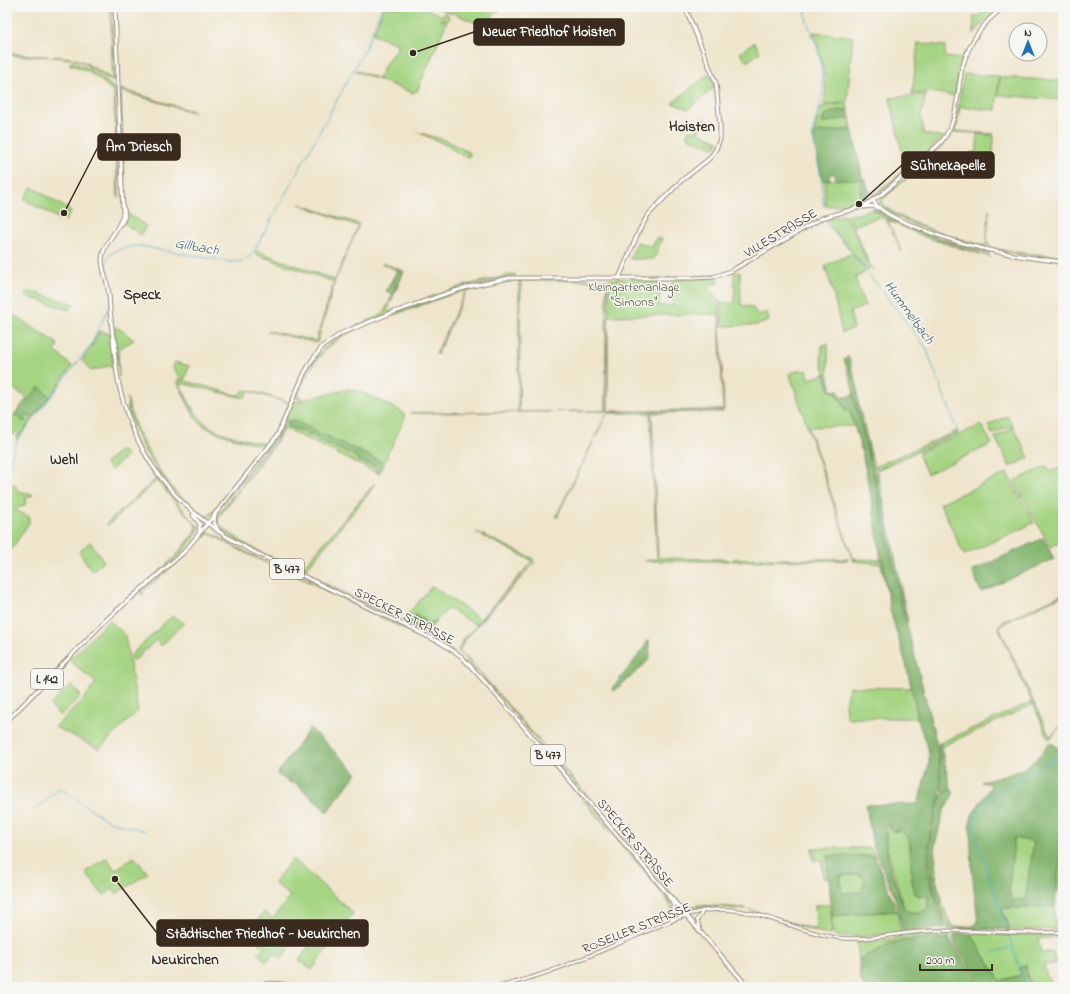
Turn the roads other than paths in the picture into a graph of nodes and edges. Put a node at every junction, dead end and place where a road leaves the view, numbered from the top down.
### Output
1 (115, 7) edge
2 (685, 7) edge
3 (1004, 7) edge
4 (873, 201) junction
5 (862, 207) junction
6 (880, 209) junction
7 (1063, 262) edge
8 (619, 278) junction
9 (190, 510) junction
10 (215, 514) junction
11 (207, 524) junction
12 (220, 533) junction
13 (199, 535) junction
14 (7, 722) edge
15 (659, 885) junction
16 (705, 911) junction
17 (686, 916) junction
18 (670, 922) junction
19 (1063, 932) edge
20 (704, 936) junction
21 (256, 987) edge
22 (299, 987) edge
23 (497, 987) edge
24 (748, 987) edge

1 - 9 main road, SPECKER STRASSE / B 477
2 - 8 main road
3 - 4 main road, VILLESTRASSE / L 142
4 - 5 main road, VILLESTRASSE / L 142
4 - 6 main road
5 - 6 main road
5 - 8 main road, VILLESTRASSE / L 142
6 - 7 main road
8 - 10 main road, VILLESTRASSE / L 142
9 - 11 main road, SPECKER STRASSE / B 477
9 - 13 main road
10 - 11 main road, L 142
10 - 12 main road
11 - 12 main road, SPECKER STRASSE / B 477
11 - 13 main road, L 142
12 - 15 main road, SPECKER STRASSE / B 477
13 - 14 main road, L 142
15 - 17 main road, SPECKER STRASSE / B 477
15 - 18 street
16 - 17 street, ROSELLER STRASSE
16 - 19 street, ROSELLER STRASSE
16 - 20 street
17 - 18 street, ROSELLER STRASSE
17 - 20 main road, SPECKER STRASSE / B 477
18 - 23 street, ROSELLER STRASSE
20 - 24 main road, SPECKER STRASSE / B 477
21 - 22 street

